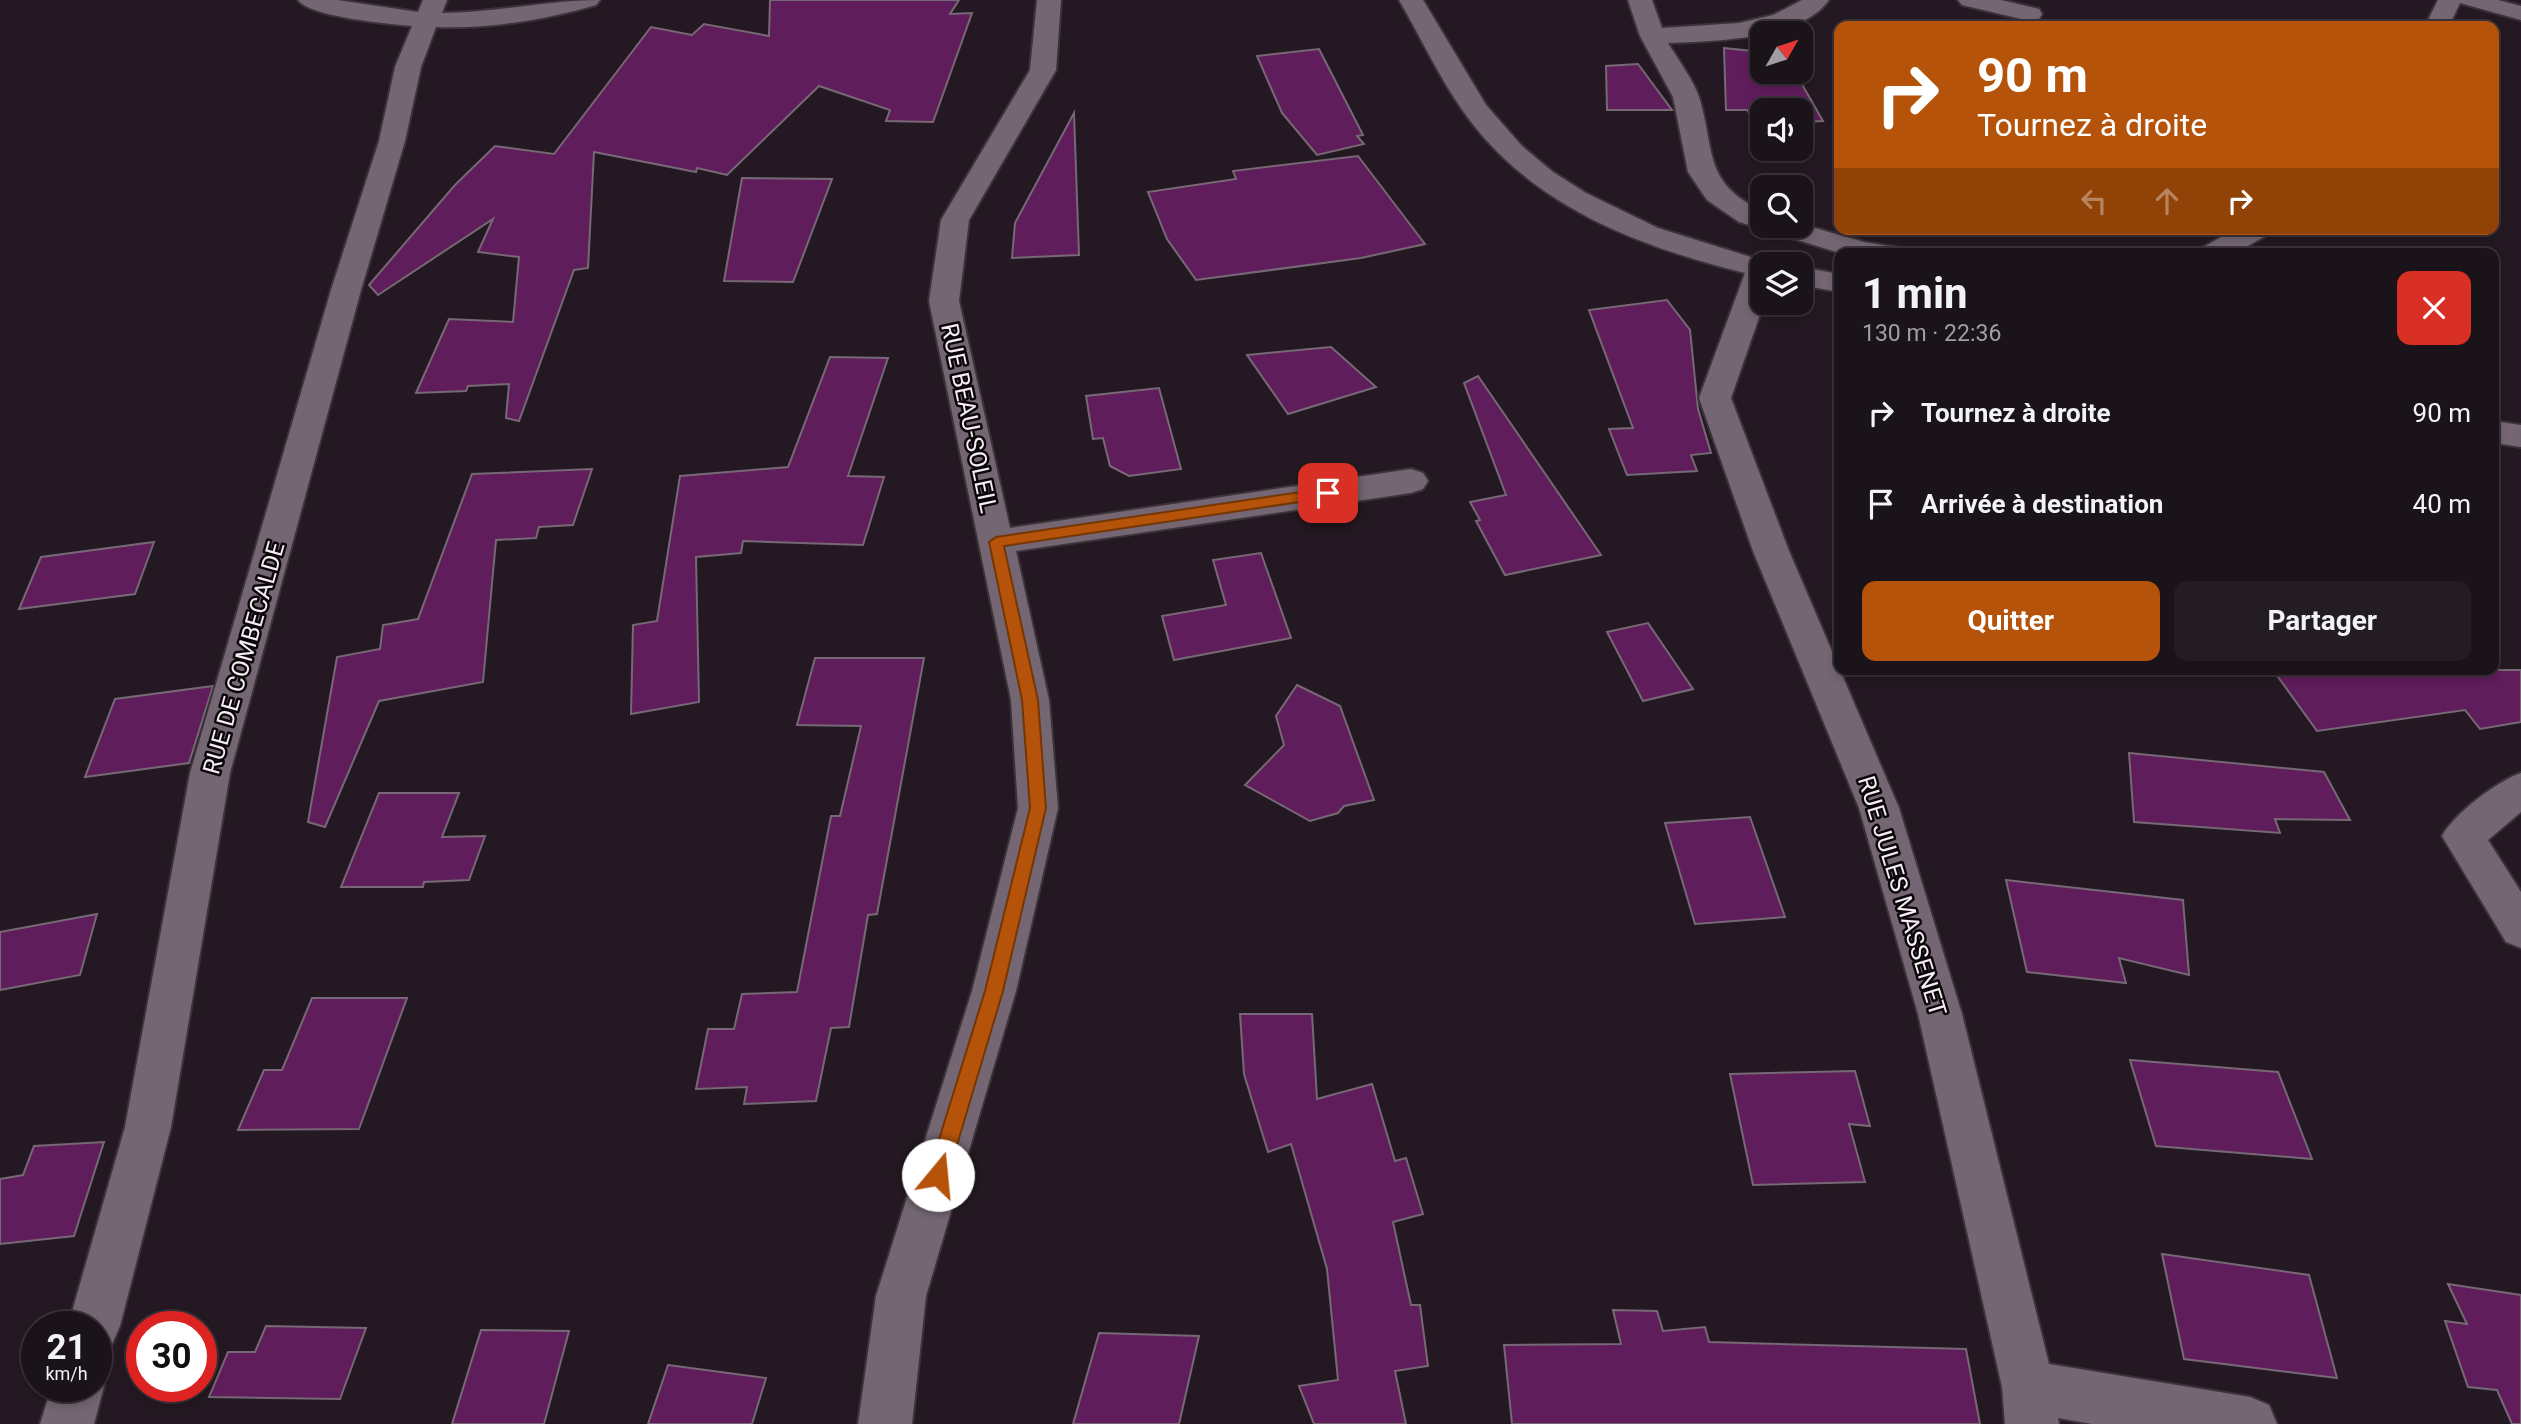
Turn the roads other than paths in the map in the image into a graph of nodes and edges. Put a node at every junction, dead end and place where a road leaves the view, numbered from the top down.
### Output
1 (310, 0) edge
2 (540, 0) edge
3 (588, 0) edge
4 (1049, 0) edge
5 (1411, 0) edge
6 (1640, 0) edge
7 (1817, 0) edge
8 (1970, 0) edge
9 (2450, 0) edge
10 (2470, 0) edge
11 (388, 1) edge
12 (431, 9) edge
13 (2521, 13) edge
14 (2030, 14) dead end
15 (2440, 21) edge
16 (1652, 36) junction
17 (1750, 215) edge
18 (2246, 235) edge
19 (1813, 236) edge
20 (1855, 248) edge
21 (2222, 248) edge
22 (1750, 266) edge
23 (1813, 278) edge
24 (1834, 282) edge
25 (1750, 300) edge
26 (2499, 433) edge
27 (2521, 436) edge
28 (1411, 481) dead end
29 (996, 542) junction
30 (2521, 789) edge
31 (2521, 929) edge
32 (98, 1311) edge
33 (73, 1402) edge
34 (2030, 1405) edge
35 (67, 1424) edge
36 (885, 1424) edge
37 (2250, 1424) edge

1 - 12 street
2 - 12 street
3 - 12 street
4 - 29 street, RUE BEAU-SOLEIL
5 - 22 street
6 - 16 street
7 - 16 street
8 - 14 street
9 - 15 street
10 - 13 street
11 - 12 street
12 - 32 street, RUE DE COMBECALDE
16 - 17 street
18 - 21 street
19 - 20 street
23 - 24 street
25 - 34 street, RUE JULES MASSENET
26 - 27 street
28 - 29 street
29 - 36 street, RUE BEAU-SOLEIL
30 - 31 street
33 - 35 street
34 - 37 street

